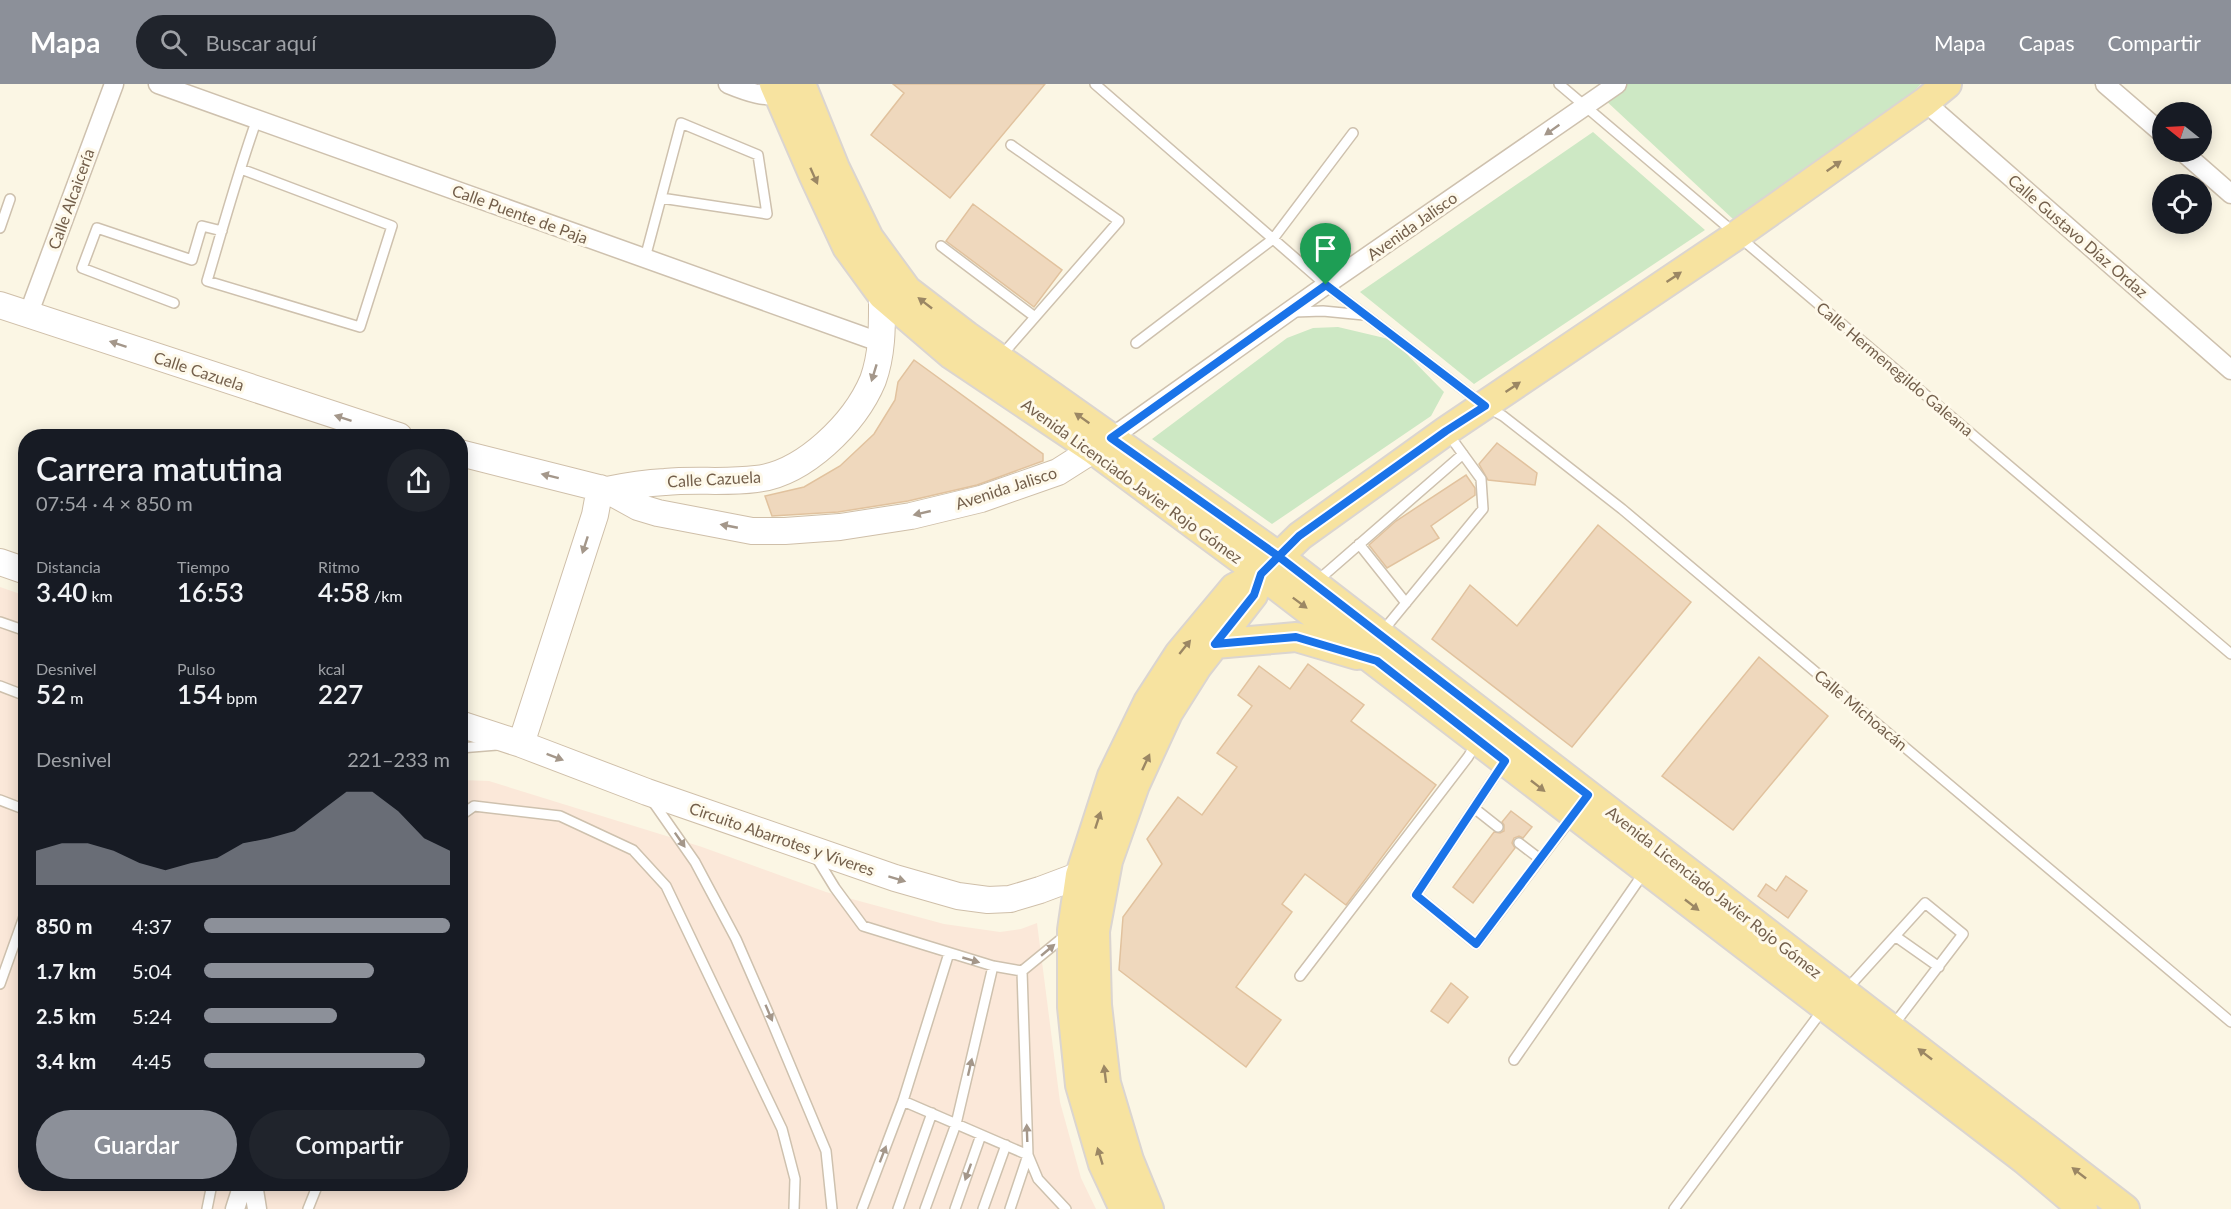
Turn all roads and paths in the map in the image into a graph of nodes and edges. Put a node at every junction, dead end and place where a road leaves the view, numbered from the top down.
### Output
1 (114, 84) edge
2 (158, 84) edge
3 (728, 84) edge
4 (1095, 84) edge
5 (1559, 84) edge
6 (1617, 84) edge
7 (1947, 84) edge
8 (2105, 84) edge
9 (789, 88) edge
10 (1925, 102) junction
11 (1586, 106) junction
12 (257, 119) junction
13 (2152, 125) edge
14 (808, 133) junction
15 (1353, 133) dead end
16 (1011, 145) dead end
17 (2194, 162) edge
18 (241, 169) junction
19 (2231, 194) edge
20 (661, 198) junction
21 (10, 199) dead end
22 (0, 228) edge
23 (222, 231) junction
24 (1737, 235) junction
25 (1273, 239) junction
26 (941, 246) dead end
27 (645, 258) junction
28 (1326, 285) junction
29 (882, 295) junction
30 (174, 303) dead end
31 (0, 305) edge
32 (1289, 312) junction
33 (28, 315) junction
34 (1366, 315) junction
35 (1035, 317) junction
36 (882, 343) junction
37 (1136, 344) dead end
38 (991, 367) junction
39 (2231, 370) edge
40 (1485, 406) junction
41 (378, 429) edge
42 (1446, 431) junction
43 (1103, 445) junction
44 (1463, 454) junction
45 (468, 455) edge
46 (603, 489) junction
47 (638, 507) joint
48 (1359, 544) junction
49 (0, 562) edge
50 (1270, 565) junction
51 (18, 568) edge
52 (1315, 584) junction
53 (1406, 603) junction
54 (0, 622) edge
55 (18, 628) edge
56 (1215, 644) junction
57 (1379, 647) junction
58 (2231, 654) edge
59 (0, 686) edge
60 (18, 693) edge
61 (468, 727) edge
62 (1478, 740) junction
63 (521, 744) junction
64 (468, 747) edge
65 (1512, 751) junction
66 (647, 792) junction
67 (0, 800) edge
68 (1581, 804) junction
69 (18, 806) edge
70 (1474, 808) junction
71 (468, 810) edge
72 (1498, 827) dead end
73 (1519, 843) dead end
74 (812, 849) junction
75 (1540, 859) junction
76 (1108, 861) junction
77 (1646, 869) junction
78 (1080, 875) junction
79 (1072, 930) junction
80 (1744, 930) junction
81 (18, 933) edge
82 (1895, 936) junction
83 (949, 953) junction
84 (993, 966) junction
85 (1939, 967) junction
86 (1022, 971) junction
87 (1300, 976) dead end
88 (0, 984) edge
89 (1835, 1000) junction
90 (2231, 1022) edge
91 (1891, 1028) junction
92 (1514, 1060) dead end
93 (903, 1101) junction
94 (932, 1113) junction
95 (956, 1124) junction
96 (981, 1134) junction
97 (1006, 1145) junction
98 (1028, 1155) junction
99 (211, 1191) edge
100 (241, 1191) edge
101 (253, 1191) edge
102 (314, 1191) edge
103 (2122, 1208) edge
104 (207, 1209) edge
105 (235, 1209) edge
106 (257, 1209) edge
107 (308, 1209) edge
108 (794, 1209) edge
109 (832, 1209) edge
110 (862, 1209) edge
111 (898, 1209) edge
112 (926, 1209) edge
113 (954, 1209) edge
114 (983, 1209) edge
115 (1010, 1209) edge
116 (1065, 1209) edge
117 (1124, 1209) edge
118 (1149, 1209) edge
119 (1674, 1209) edge
120 (2083, 1209) edge

1 - 33 street, Calle Alcaicería
2 - 12 street, Calle Puente de Paja
3 - 9 street
4 - 25 lane, Calle Michoacán
5 - 11 lane, Calle Hermenegildo Galeana
6 - 11 street, Avenida Jalisco
7 - 10 main road
8 - 13 street
9 - 14 main road, Avenida Licenciado Javier Rojo Gómez
24 -> 10 main road
10 - 39 street, Calle Gustavo Díaz Ordaz
11 - 24 lane, Calle Hermenegildo Galeana
11 -> 28 street, Avenida Jalisco
12 - 18 lane
12 - 27 street, Calle Puente de Paja
14 -> 29 main road, Avenida Licenciado Javier Rojo Gómez
38 -> 14 main road, Avenida Licenciado Javier Rojo Gómez
15 - 25 lane
16 - 35 lane
17 - 19 street
18 - 23 lane
18 - 23 lane
20 - 20 lane
20 - 27 lane
21 - 22 lane
23 - 30 lane
40 -> 24 main road
24 - 58 lane, Calle Hermenegildo Galeana
25 - 28 lane, Calle Michoacán
25 - 37 lane
26 - 35 lane
27 - 36 street, Calle Puente de Paja
28 - 32 street, Avenida Jalisco
28 - 34 lane, Calle Michoacán
29 - 36 main road, Calle Cazuela
29 - 38 main road, Avenida Licenciado Javier Rojo Gómez
31 - 33 main road, Calle Cazuela
32 - 34 lane
32 - 43 street, Avenida Jalisco
41 -> 33 main road, Calle Cazuela
34 - 40 lane, Calle Michoacán
35 - 38 lane
36 -> 46 main road, Calle Cazuela
38 - 43 main road, Avenida Licenciado Javier Rojo Gómez
40 - 42 main road
40 - 90 lane, Calle Michoacán
42 - 44 lane
42 - 50 main road
43 -> 47 main road, Avenida Jalisco
43 - 50 main road, Avenida Licenciado Javier Rojo Gómez
44 - 48 lane
44 - 53 lane
46 -> 45 main road, Calle Cazuela
46 - 47 main road, Calle Cazuela
46 -> 63 main road
48 - 52 lane
48 - 53 lane
49 - 51 main road
50 - 52 main road, Avenida Licenciado Javier Rojo Gómez
50 - 56 main road
50 -> 57 main road, Avenida Licenciado Javier Rojo Gómez
78 -> 50 main road
52 - 57 main road, Avenida Licenciado Javier Rojo Gómez
53 - 57 lane
54 - 55 lane
56 - 57 main road
76 -> 56 main road
57 - 62 main road, Avenida Licenciado Javier Rojo Gómez
57 - 65 main road, Avenida Licenciado Javier Rojo Gómez
59 - 60 lane
61 - 63 main road, Circuito Abarrotes y Víveres
62 - 65 main road, Avenida Licenciado Javier Rojo Gómez
62 - 87 lane
63 - 64 lane
63 -> 66 main road, Circuito Abarrotes y Víveres
65 - 68 main road, Avenida Licenciado Javier Rojo Gómez
65 - 70 lane
66 - 74 main road, Circuito Abarrotes y Víveres
66 -> 109 lane
67 - 69 lane
68 - 75 lane
68 - 77 main road, Avenida Licenciado Javier Rojo Gómez
68 - 80 main road, Avenida Licenciado Javier Rojo Gómez
70 - 72 lane
70 - 75 lane
71 - 108 lane
73 - 75 lane
74 -> 78 main road, Circuito Abarrotes y Víveres
74 - 83 lane
76 - 78 main road, Circuito Abarrotes y Víveres
118 -> 76 main road
77 -> 80 main road, Avenida Licenciado Javier Rojo Gómez
77 - 92 lane
78 - 79 main road
86 -> 79 lane
117 -> 79 main road
80 - 89 main road, Avenida Licenciado Javier Rojo Gómez
81 - 88 lane
82 - 85 lane
82 - 85 lane
82 - 89 lane
83 -> 84 lane
83 - 93 lane
84 - 86 lane
95 -> 84 lane
85 - 91 lane
98 -> 86 lane
89 - 91 main road, Avenida Licenciado Javier Rojo Gómez
89 - 119 lane
89 - 120 main road, Avenida Licenciado Javier Rojo Gómez
103 -> 91 main road, Avenida Licenciado Javier Rojo Gómez
93 - 94 lane
110 -> 93 lane
94 - 95 lane
94 - 111 lane
95 - 96 lane
95 - 112 lane
96 - 97 lane
96 -> 113 lane
97 - 98 lane
97 - 114 lane
98 - 115 lane
98 - 116 lane
99 - 104 lane
100 - 105 street
101 - 106 street
102 - 107 lane

